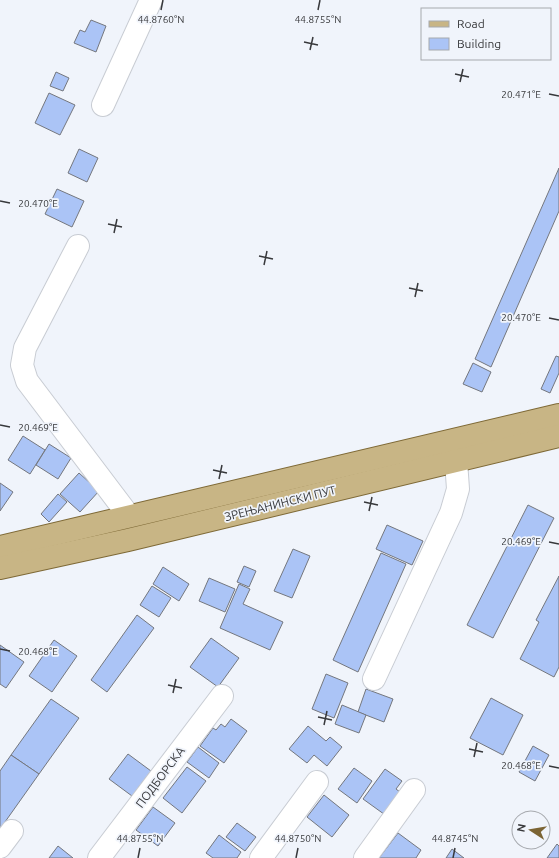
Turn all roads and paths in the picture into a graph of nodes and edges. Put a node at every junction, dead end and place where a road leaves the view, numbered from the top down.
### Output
1 (151, 0) edge
2 (103, 105) dead end
3 (78, 246) dead end
4 (559, 415) edge
5 (559, 436) edge
6 (456, 461) junction
7 (129, 516) junction
8 (0, 547) edge
9 (0, 568) edge
10 (374, 679) dead end
11 (222, 696) dead end
12 (317, 782) dead end
13 (414, 790) dead end
14 (99, 858) edge
15 (261, 858) edge
16 (365, 858) edge

1 - 2 street
3 - 7 street
4 - 7 main road, ЗРЕЊАНИНСКИ ПУТ
5 - 6 main road, ЗРЕЊАНИНСКИ ПУТ
6 - 9 main road, ЗРЕЊАНИНСКИ ПУТ
6 - 10 street
7 - 8 main road, ЗРЕЊАНИНСКИ ПУТ
11 - 14 street, ПОДБОРСКА
12 - 15 street
13 - 16 street

